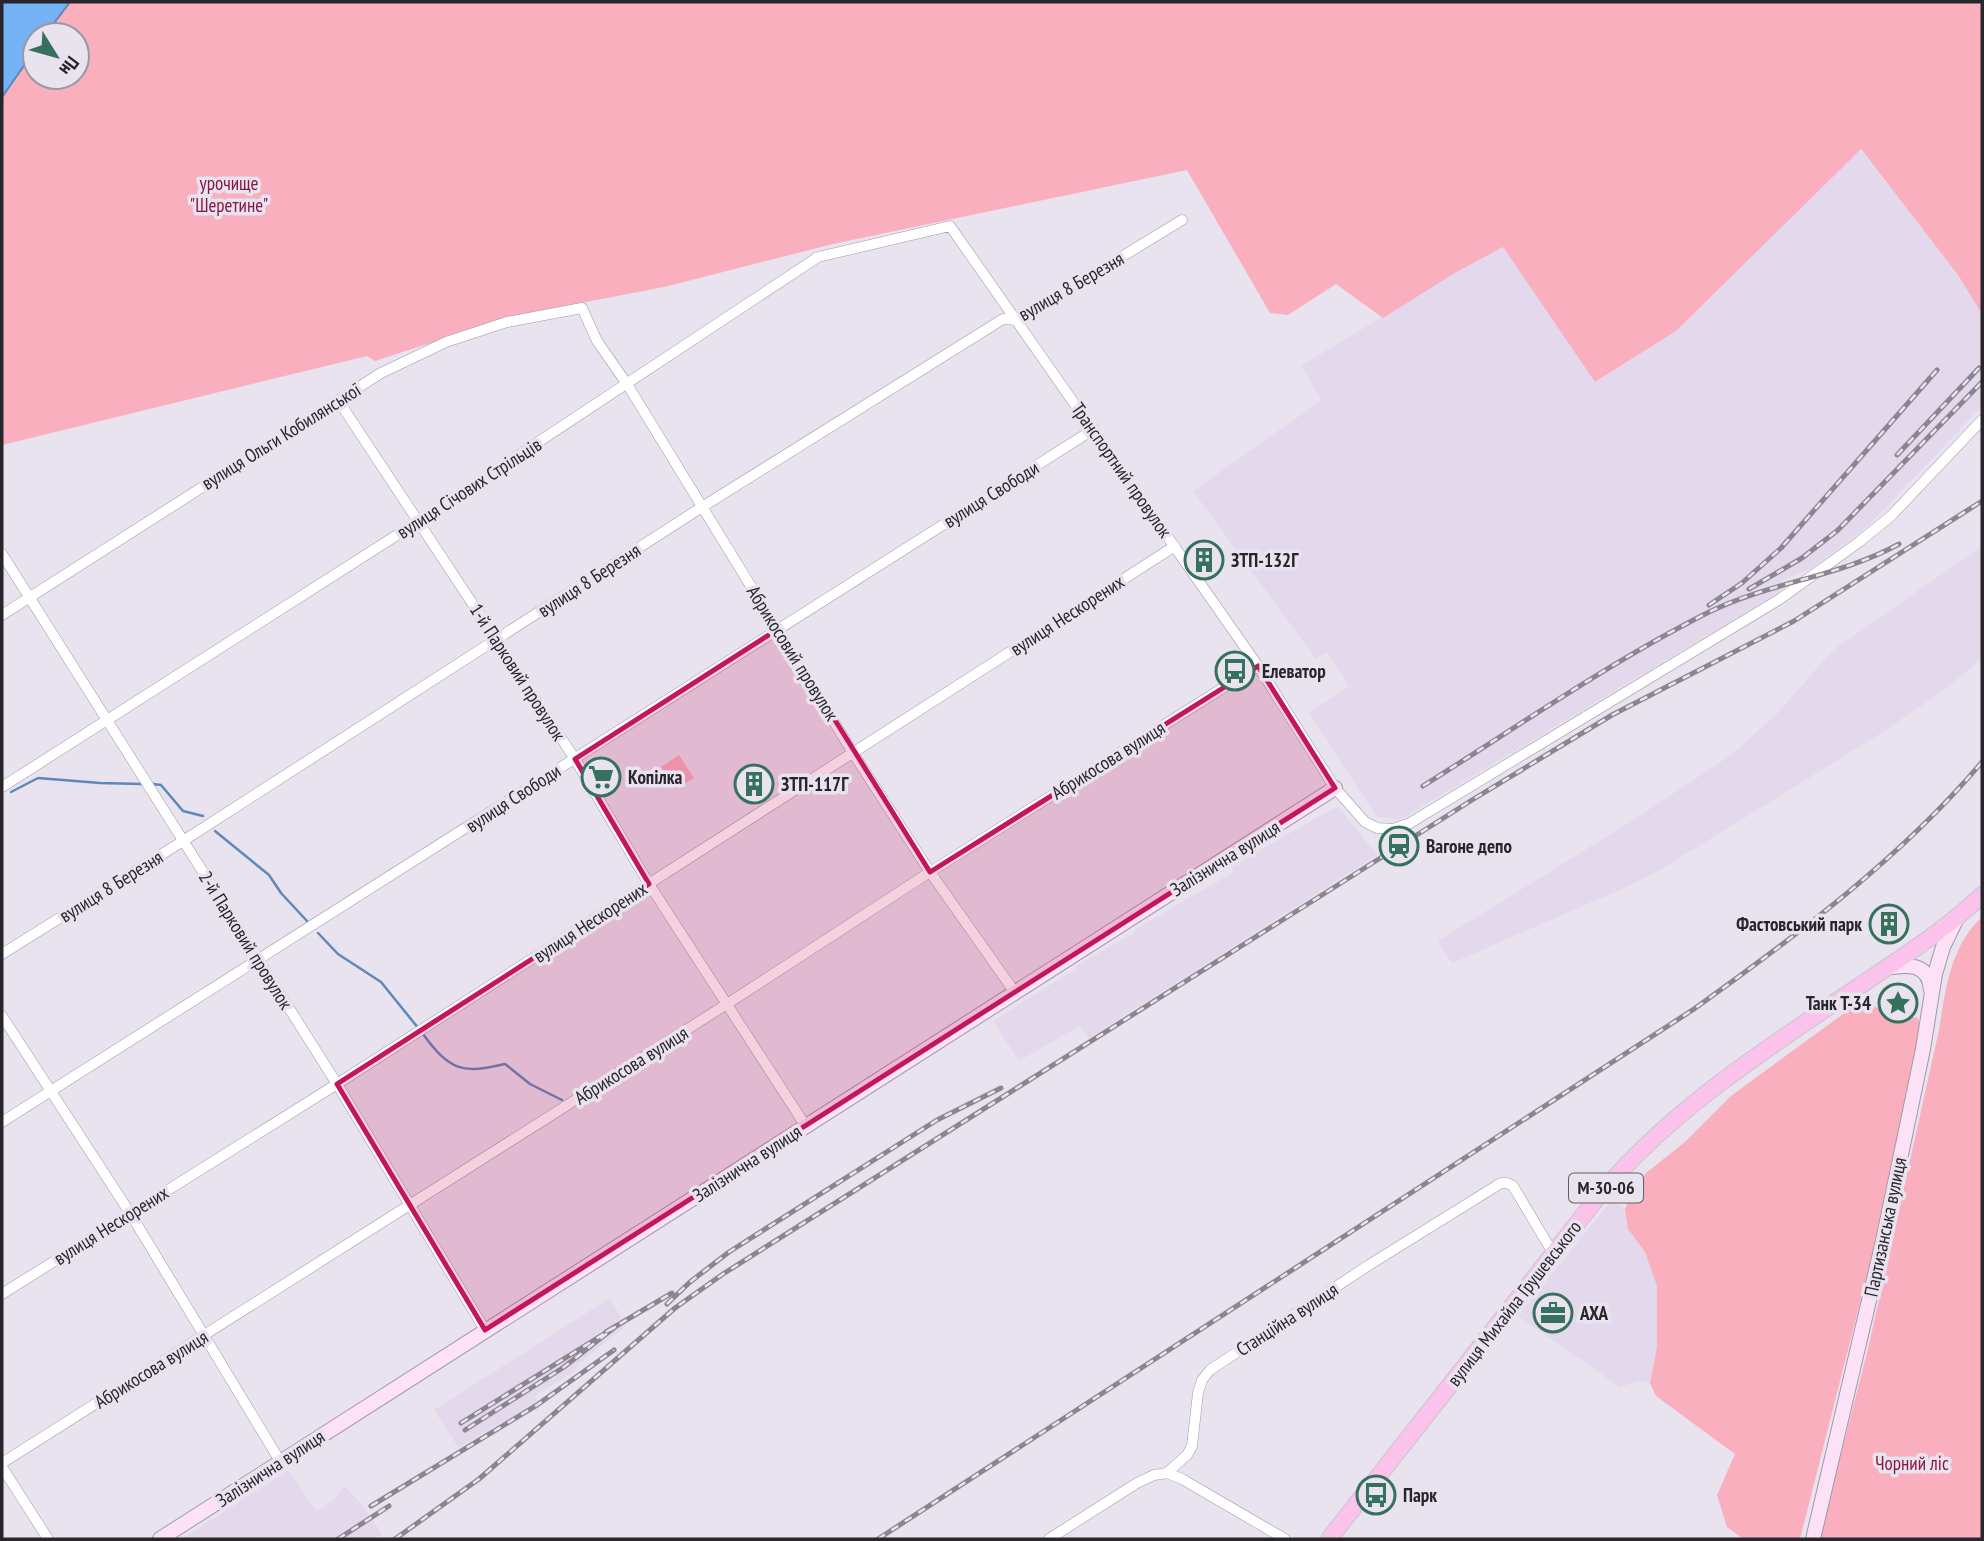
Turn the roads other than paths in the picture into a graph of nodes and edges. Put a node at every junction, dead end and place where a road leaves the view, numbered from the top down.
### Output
1 (1182, 220) dead end
2 (950, 226) joint
3 (582, 308) joint
4 (1018, 320) junction
5 (627, 384) junction
6 (338, 400) junction
7 (1982, 421) edge
8 (1094, 429) junction
9 (702, 507) junction
10 (419, 521) junction
11 (1175, 546) junction
12 (2, 554) edge
13 (30, 596) junction
14 (2, 615) edge
15 (778, 629) junction
16 (496, 640) junction
17 (1258, 666) junction
18 (107, 720) junction
19 (853, 752) junction
20 (575, 759) junction
21 (2, 786) edge
22 (1335, 788) junction
23 (183, 841) junction
24 (930, 872) junction
25 (649, 884) junction
26 (1982, 895) edge
27 (1959, 916) junction
28 (2, 954) edge
29 (259, 960) junction
30 (1885, 969) junction
31 (1014, 992) junction
32 (1932, 995) junction
33 (727, 1004) junction
34 (2, 1016) edge
35 (337, 1084) junction
36 (51, 1090) junction
37 (2, 1122) edge
38 (805, 1125) junction
39 (410, 1205) junction
40 (130, 1213) junction
41 (1553, 1253) junction
42 (2, 1294) edge
43 (485, 1330) junction
44 (205, 1335) junction
45 (280, 1461) junction
46 (2, 1465) edge
47 (1167, 1473) junction
48 (48, 1539) edge
49 (160, 1539) edge
50 (1049, 1539) edge
51 (1285, 1539) edge
52 (1329, 1539) edge
53 (1813, 1539) edge

1 - 4 street, вулиця 8 Березня
2 - 4 street, Транспортний провулок
2 - 5 street, вулиця Січових Стрільців
3 - 5 street, Абрикосовий провулок
3 - 6 street, вулиця Ольги Кобилянської
4 - 8 street, Транспортний провулок
4 - 9 street, вулиця 8 Березня
5 - 9 street, Абрикосовий провулок
5 - 10 street, вулиця Січових Стрільців
6 - 10 street, 1-й Парковий провулок
6 - 13 street, вулиця Ольги Кобилянської
7 - 22 street, Транспортний провулок
8 - 11 street, Транспортний провулок
8 - 15 street, вулиця Свободи
9 - 15 street, Абрикосовий провулок
9 - 16 street, вулиця 8 Березня
10 - 16 street, 1-й Парковий провулок
10 - 18 street, вулиця Січових Стрільців
11 - 17 street, Транспортний провулок
11 - 19 street, вулиця Нескорених
12 - 13 street, 2-й Парковий провулок
13 - 14 street, вулиця Ольги Кобилянської
13 - 18 street, 2-й Парковий провулок
15 - 19 street, Абрикосовий провулок
15 - 20 street, вулиця Свободи
16 - 20 street, 1-й Парковий провулок
16 - 23 street, вулиця 8 Березня
17 - 22 street, Транспортний провулок
17 - 24 street, Абрикосова вулиця
18 - 21 street, вулиця Січових Стрільців
18 - 23 street, 2-й Парковий провулок
19 - 24 street, Абрикосовий провулок
19 - 25 street, вулиця Нескорених
20 - 25 street, 1-й Парковий провулок
20 - 29 street, вулиця Свободи
22 - 31 street, Залізнична вулиця
23 - 28 street, вулиця 8 Березня
23 - 29 street, 2-й Парковий провулок
24 - 31 street, Абрикосовий провулок
24 - 33 street, Абрикосова вулиця
25 - 33 street, 1-й Парковий провулок
25 - 35 street, вулиця Нескорених
26 - 27 main road, М-30-06
27 - 30 main road, вулиця Михайла Грушевського / М-30-06
27 - 32 street, Партизанська вулиця
29 - 35 street, 2-й Парковий провулок
29 - 36 street, вулиця Свободи
30 - 32 street
30 - 41 main road, вулиця Михайла Грушевського / М-30-06
31 - 38 street, Залізнична вулиця
32 - 53 street, Партизанська вулиця
33 - 38 street, 1-й Парковий провулок
33 - 39 street, Абрикосова вулиця
34 - 36 street
35 - 39 street, 2-й Парковий провулок
35 - 40 street, вулиця Нескорених
36 - 37 street, вулиця Свободи
36 - 40 street
38 - 43 street, Залізнична вулиця
39 - 43 street, 2-й Парковий провулок
39 - 44 street, Абрикосова вулиця
40 - 42 street, вулиця Нескорених
40 - 44 street
41 - 47 street, Станційна вулиця
41 - 52 main road, вулиця Михайла Грушевського / М-30-06
43 - 45 street, Залізнична вулиця
44 - 45 street
44 - 46 street, Абрикосова вулиця
45 - 49 street, Залізнична вулиця
46 - 48 street
47 - 50 street, Станційна вулиця
47 - 51 street

